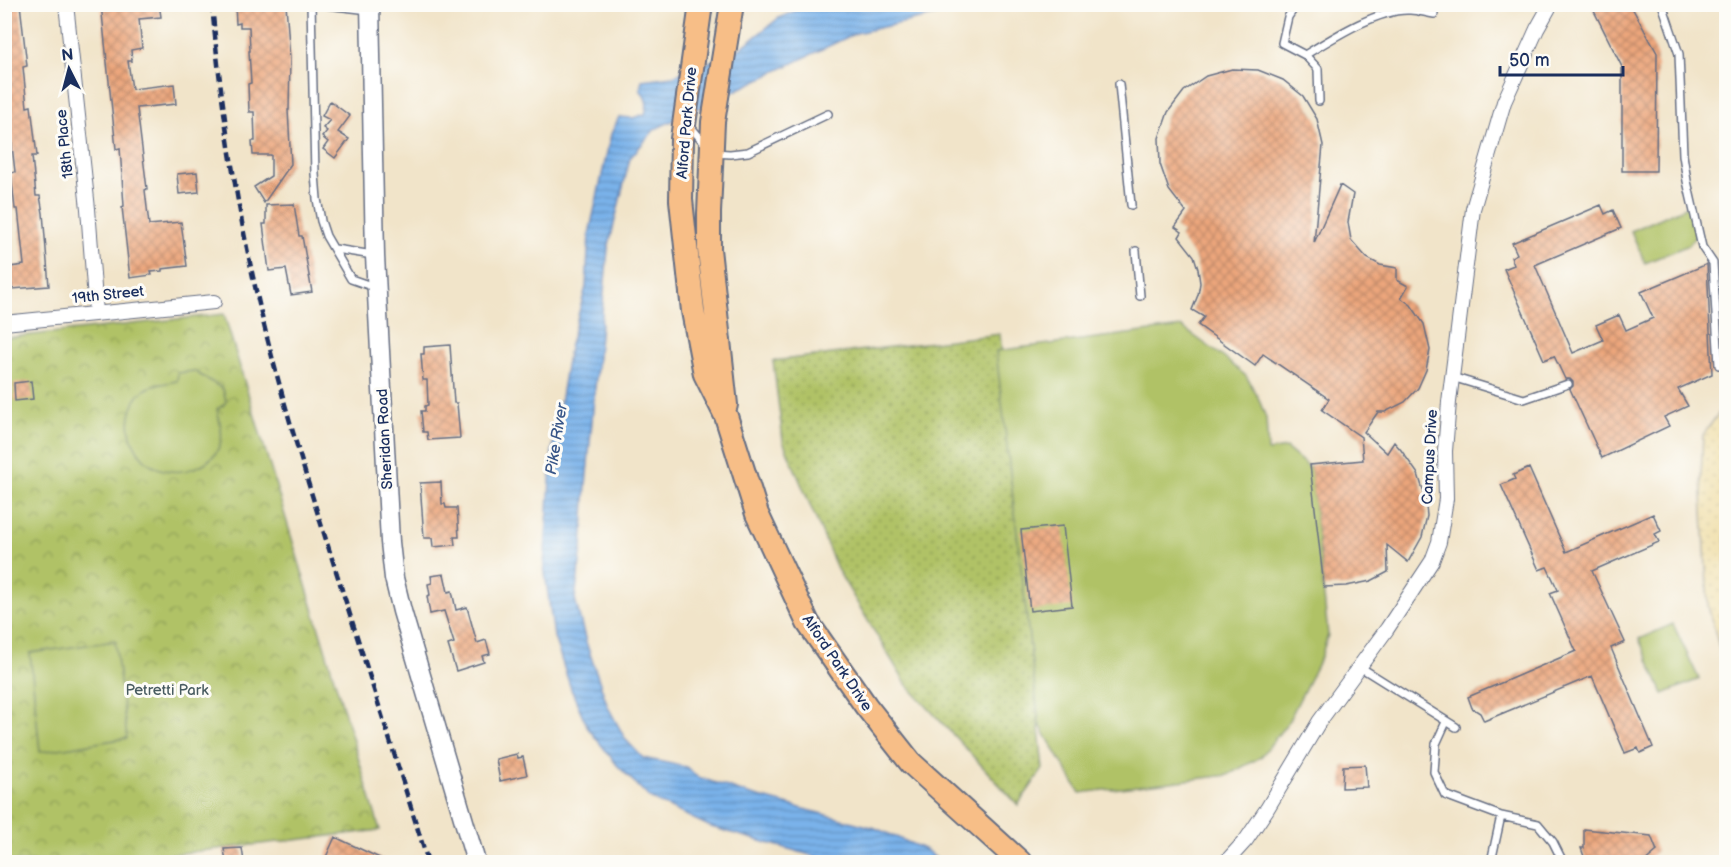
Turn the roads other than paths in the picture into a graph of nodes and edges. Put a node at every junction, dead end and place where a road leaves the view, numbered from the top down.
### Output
1 (66, 4) edge
2 (311, 4) edge
3 (318, 4) edge
4 (701, 4) edge
5 (1297, 4) edge
6 (1551, 4) edge
7 (1662, 4) edge
8 (370, 7) edge
9 (731, 13) edge
10 (1434, 14) dead end
11 (1305, 55) junction
12 (1119, 84) dead end
13 (1319, 101) dead end
14 (828, 114) dead end
15 (683, 130) junction
16 (712, 153) junction
17 (1131, 206) dead end
18 (335, 249) junction
19 (1136, 251) dead end
20 (375, 256) junction
21 (377, 288) junction
22 (1140, 296) dead end
23 (214, 302) dead end
24 (96, 313) junction
25 (4, 323) edge
26 (1719, 365) dead end
27 (1452, 377) junction
28 (1568, 384) dead end
29 (726, 416) junction
30 (1360, 667) junction
31 (1446, 722) junction
32 (1456, 727) dead end
33 (1501, 816) junction
34 (476, 862) edge
35 (1020, 862) edge
36 (1226, 862) edge
37 (1491, 862) edge
38 (1563, 862) edge

1 - 24 street, 18th Place
2 - 18 lane
3 - 8 lane
4 - 15 main road, Alford Park Drive
5 - 11 lane
6 - 27 street, Campus Drive
7 - 26 lane
8 - 20 street, Sheridan Road
9 - 16 main road, Alford Park Drive
10 - 11 lane
11 - 13 lane
12 - 17 lane
14 - 16 lane
15 - 16 lane
15 - 29 main road, Alford Park Drive
16 - 29 main road, Alford Park Drive
18 - 20 lane
18 - 21 lane
19 - 22 lane
20 - 21 street, Sheridan Road
21 - 34 street, Sheridan Road
23 - 24 street, 19th Street
24 - 25 street, 19th Street
27 - 28 lane
27 - 30 street, Campus Drive
29 - 35 main road, Alford Park Drive
30 - 31 lane
30 - 36 street, Campus Drive
31 - 32 lane
31 - 33 lane
33 - 37 lane
33 - 38 lane

